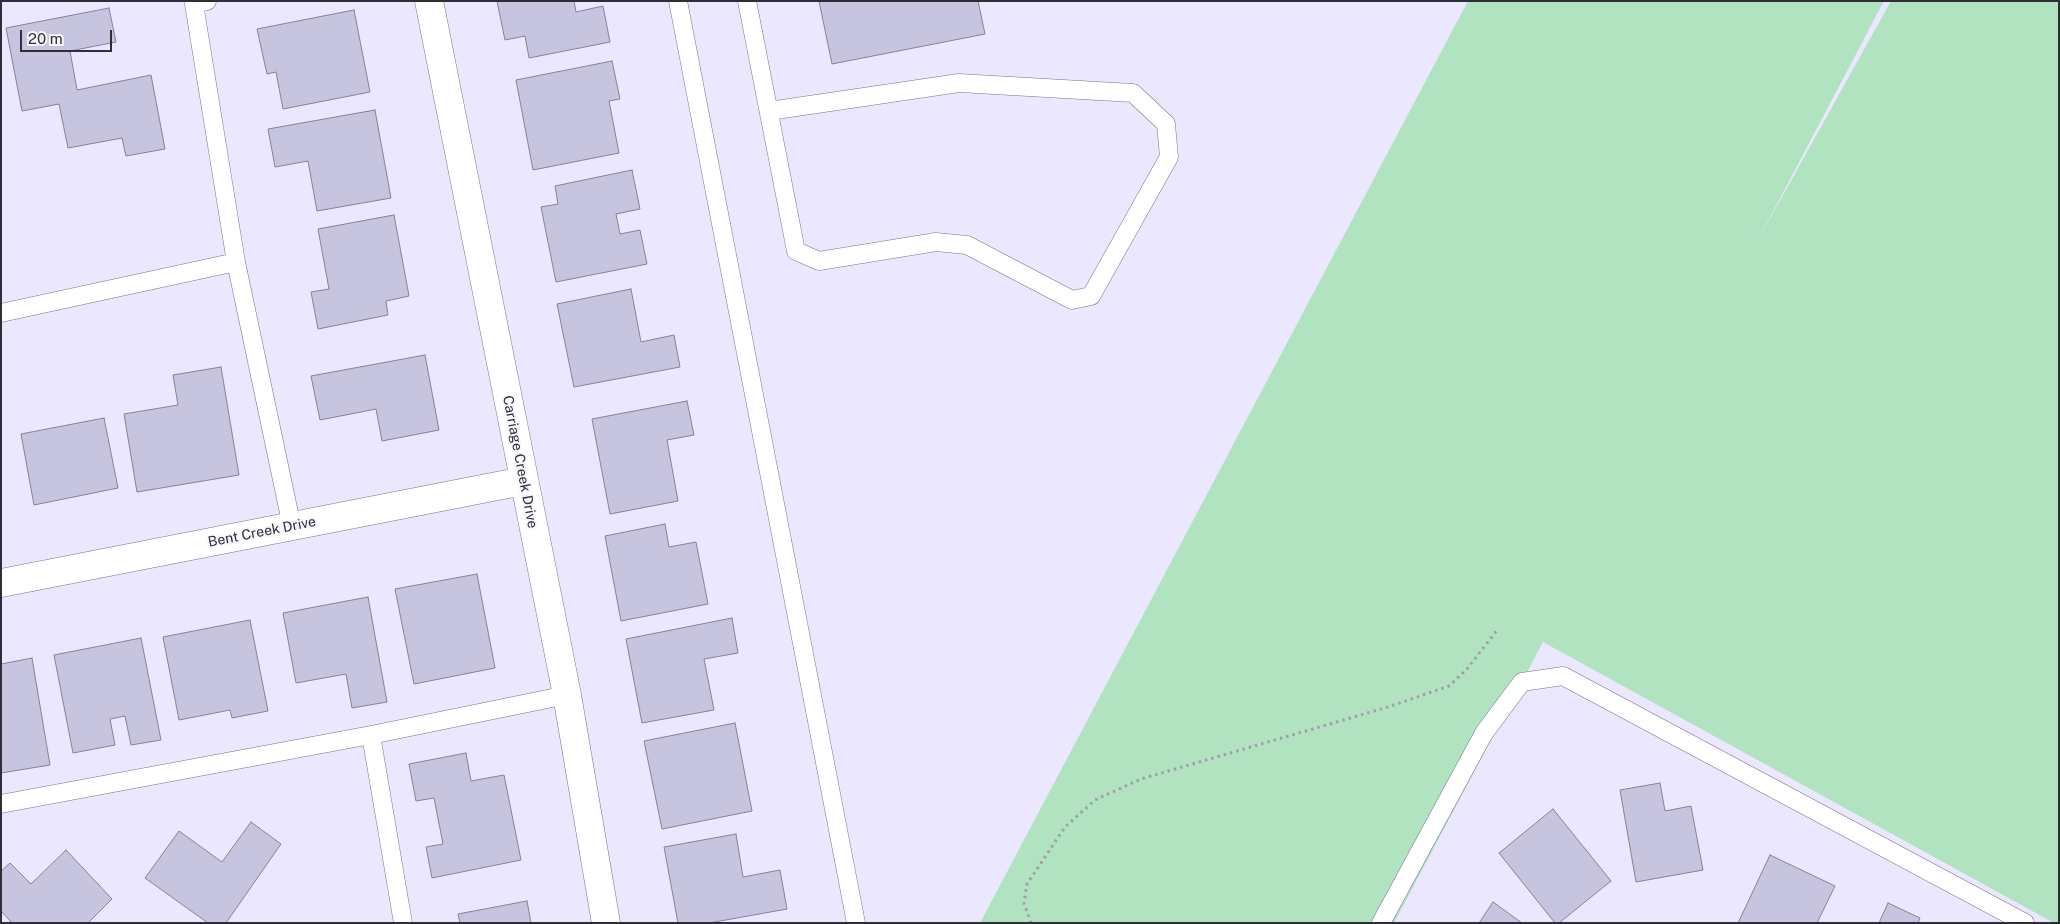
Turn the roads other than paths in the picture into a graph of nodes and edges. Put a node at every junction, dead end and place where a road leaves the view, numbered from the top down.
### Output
1 (207, 1) edge
2 (429, 1) edge
3 (678, 1) edge
4 (747, 1) edge
5 (769, 111) junction
6 (236, 262) junction
7 (1, 313) edge
8 (523, 481) junction
9 (292, 527) junction
10 (1, 583) edge
11 (567, 695) junction
12 (370, 735) junction
13 (1, 804) edge
14 (403, 923) edge
15 (606, 923) edge
16 (856, 923) edge
17 (1381, 923) edge
18 (2025, 923) edge

1 - 6 lane
2 - 8 street, Carriage Creek Drive
3 - 16 lane
4 - 5 lane
5 - 5 lane
6 - 7 lane
6 - 9 lane
8 - 9 street, Bent Creek Drive
8 - 11 street, Carriage Creek Drive
9 - 10 street, Bent Creek Drive
11 - 12 lane
11 - 15 street, Carriage Creek Drive
12 - 13 lane
12 - 14 lane
17 - 18 lane

